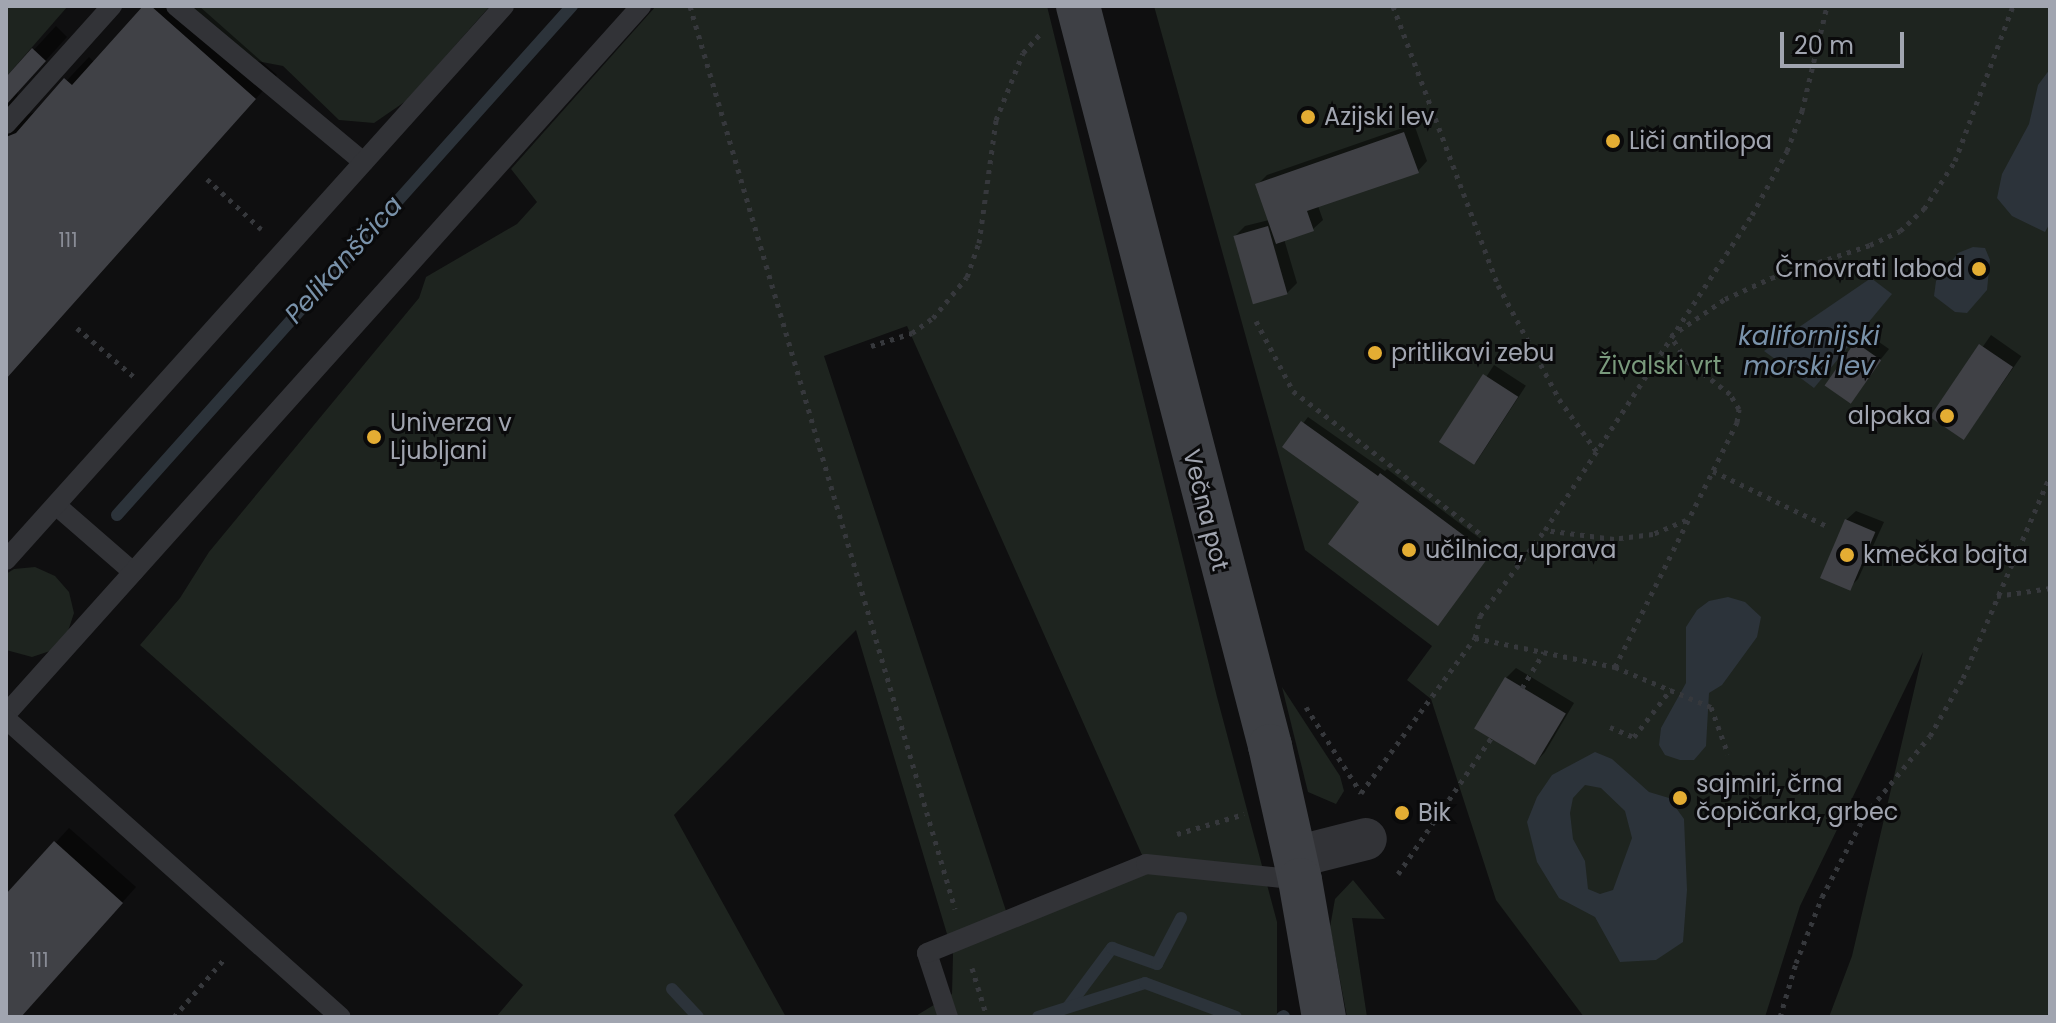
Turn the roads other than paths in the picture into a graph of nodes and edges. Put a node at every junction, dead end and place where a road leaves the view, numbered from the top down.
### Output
1 (112, 6) edge
2 (176, 6) edge
3 (504, 6) edge
4 (641, 6) edge
5 (1064, 15) edge
6 (6, 124) edge
7 (363, 162) junction
8 (57, 506) junction
9 (6, 560) edge
10 (133, 572) junction
11 (6, 717) edge
12 (1366, 839) dead end
13 (1297, 868) junction
14 (341, 1017) edge
15 (948, 1017) edge
16 (1324, 1017) edge

1 - 6 lane
2 - 7 lane
3 - 7 lane
4 - 10 lane
5 - 13 main road, Večna pot
7 - 8 lane
8 - 9 lane
8 - 10 lane
10 - 11 lane
11 - 14 lane
12 - 13 street
13 - 15 lane
13 - 16 main road, Večna pot

